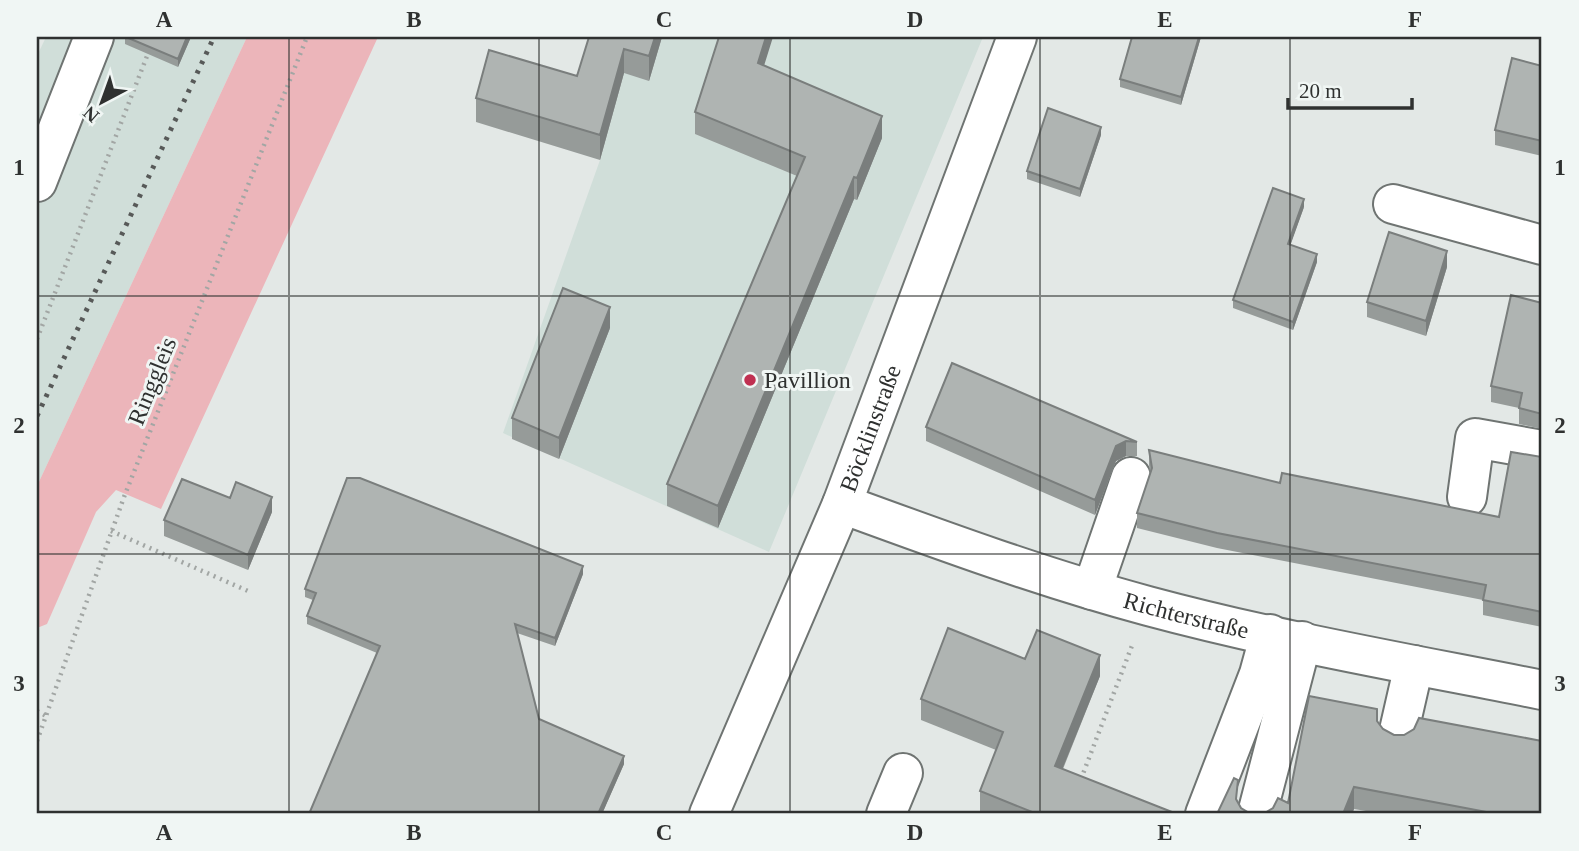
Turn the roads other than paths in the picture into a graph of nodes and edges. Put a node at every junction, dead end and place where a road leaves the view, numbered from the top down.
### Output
1 (94, 37) edge
2 (1017, 37) edge
3 (37, 182) edge
4 (1393, 204) dead end
5 (1542, 245) edge
6 (1542, 450) edge
7 (1123, 475) dead end
8 (1467, 497) dead end
9 (842, 504) junction
10 (1078, 585) junction
11 (1286, 638) junction
12 (1414, 665) junction
13 (1542, 690) edge
14 (1398, 735) edge
15 (903, 773) dead end
16 (709, 814) edge
17 (886, 814) edge
18 (1205, 814) edge
19 (1257, 814) edge

1 - 3 street
2 - 9 street, Böcklinstraße
4 - 5 street
6 - 8 street
7 - 10 street
9 - 10 street, Richterstraße
9 - 16 street, Böcklinstraße
10 - 11 street, Richterstraße
11 - 12 street, Richterstraße
11 - 18 street
11 - 19 street
12 - 13 street, Richterstraße
12 - 14 street
15 - 17 street

